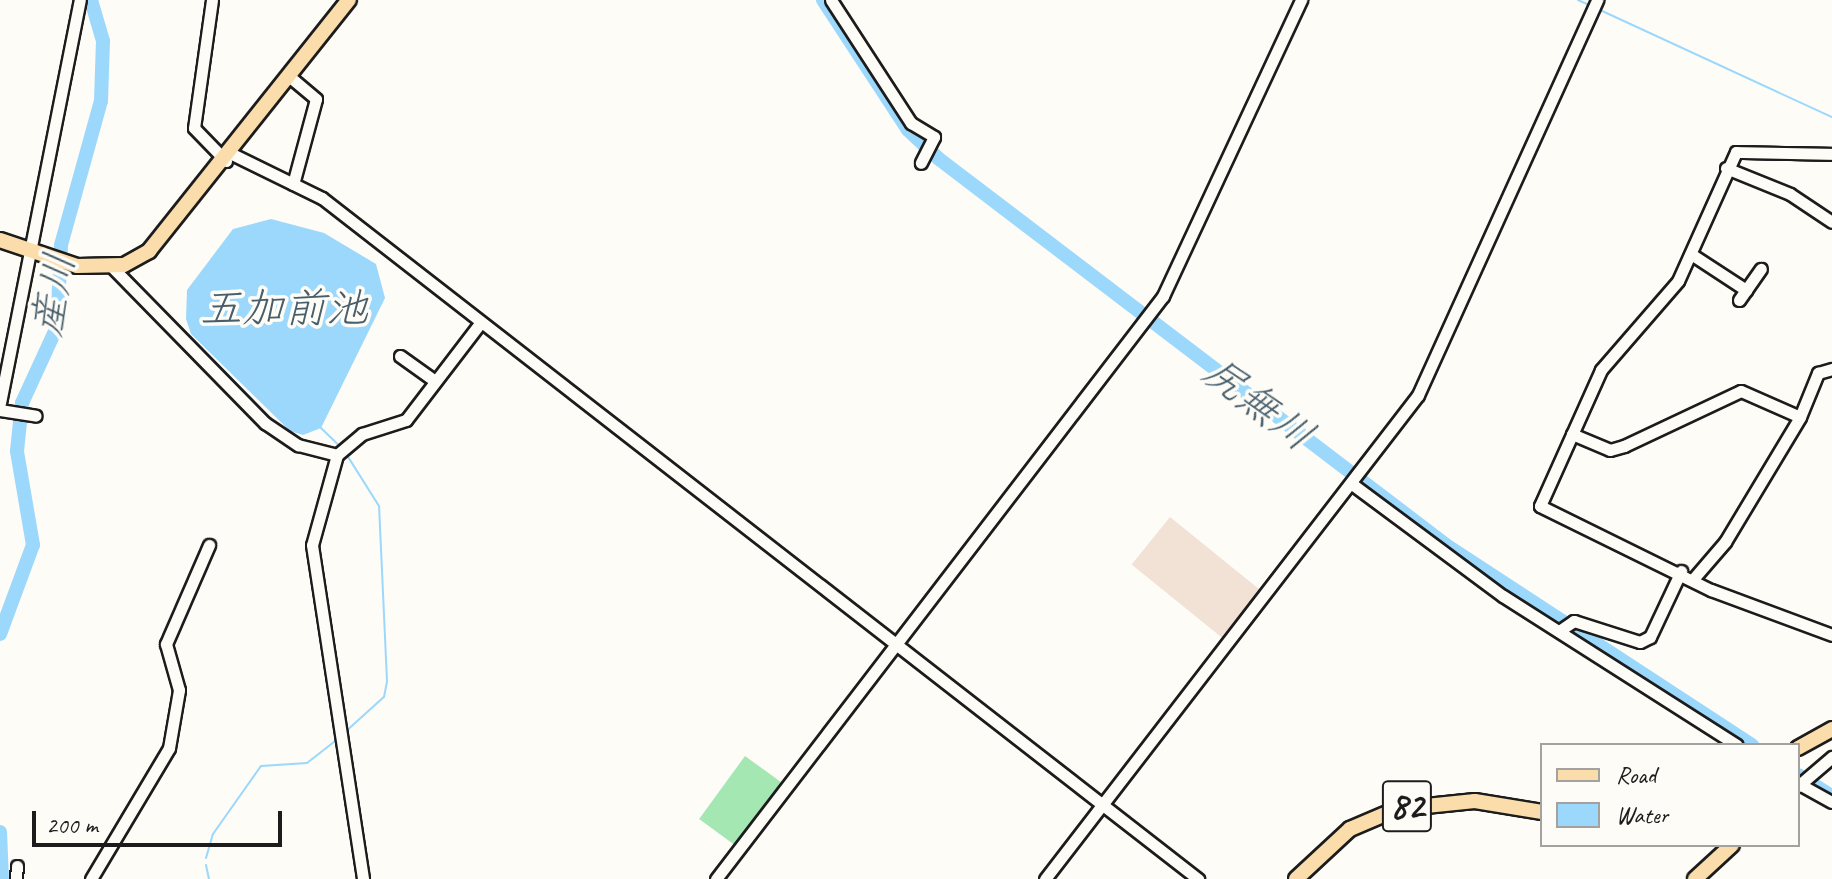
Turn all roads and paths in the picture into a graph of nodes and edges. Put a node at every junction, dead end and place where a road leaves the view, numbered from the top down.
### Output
1 (80, 0) edge
2 (212, 0) edge
3 (349, 0) edge
4 (831, 0) edge
5 (1301, 0) edge
6 (1597, 0) edge
7 (290, 77) junction
8 (1832, 154) edge
9 (925, 155) dead end
10 (229, 157) junction
11 (1726, 168) junction
12 (293, 184) junction
13 (1832, 222) edge
14 (0, 240) edge
15 (30, 254) junction
16 (1691, 254) junction
17 (112, 267) junction
18 (1761, 269) dead end
19 (481, 322) junction
20 (400, 356) dead end
21 (1832, 369) edge
22 (435, 381) junction
23 (0, 403) edge
24 (0, 410) edge
25 (36, 416) dead end
26 (1800, 417) junction
27 (1572, 434) junction
28 (337, 455) junction
29 (1352, 484) junction
30 (209, 545) dead end
31 (1681, 571) junction
32 (1694, 578) junction
33 (1561, 628) junction
34 (1832, 635) edge
35 (896, 645) junction
36 (1832, 729) edge
37 (1734, 743) edge
38 (1800, 747) edge
39 (1832, 757) edge
40 (1803, 782) edge
41 (1832, 802) edge
42 (1102, 805) junction
43 (1540, 812) edge
44 (1730, 847) edge
45 (91, 879) edge
46 (363, 879) edge
47 (716, 879) edge
48 (1045, 879) edge
49 (1198, 879) edge
50 (1296, 879) edge
51 (1695, 879) edge

1 - 15 street
2 - 10 street
3 - 7 main road
4 - 9 street
5 - 35 street
6 - 29 street
7 - 10 main road
7 - 12 street
8 - 11 street
10 - 12 street
10 - 17 main road
11 - 13 street
11 - 16 street
12 - 19 street
14 - 15 main road
15 - 17 main road
15 - 23 street
16 - 18 street
16 - 27 street
17 - 28 street
19 - 22 street
19 - 35 street
20 - 22 street
21 - 26 street
22 - 28 street
24 - 25 street
26 - 27 street
26 - 32 street
27 - 31 street
28 - 46 street
29 - 33 street
29 - 42 street
30 - 45 street
31 - 32 street
31 - 33 street
32 - 34 street
33 - 37 street
35 - 42 street
35 - 47 street
36 - 38 main road
39 - 40 street
40 - 41 street
42 - 48 street
42 - 49 street
43 - 50 main road, 82
44 - 51 main road

